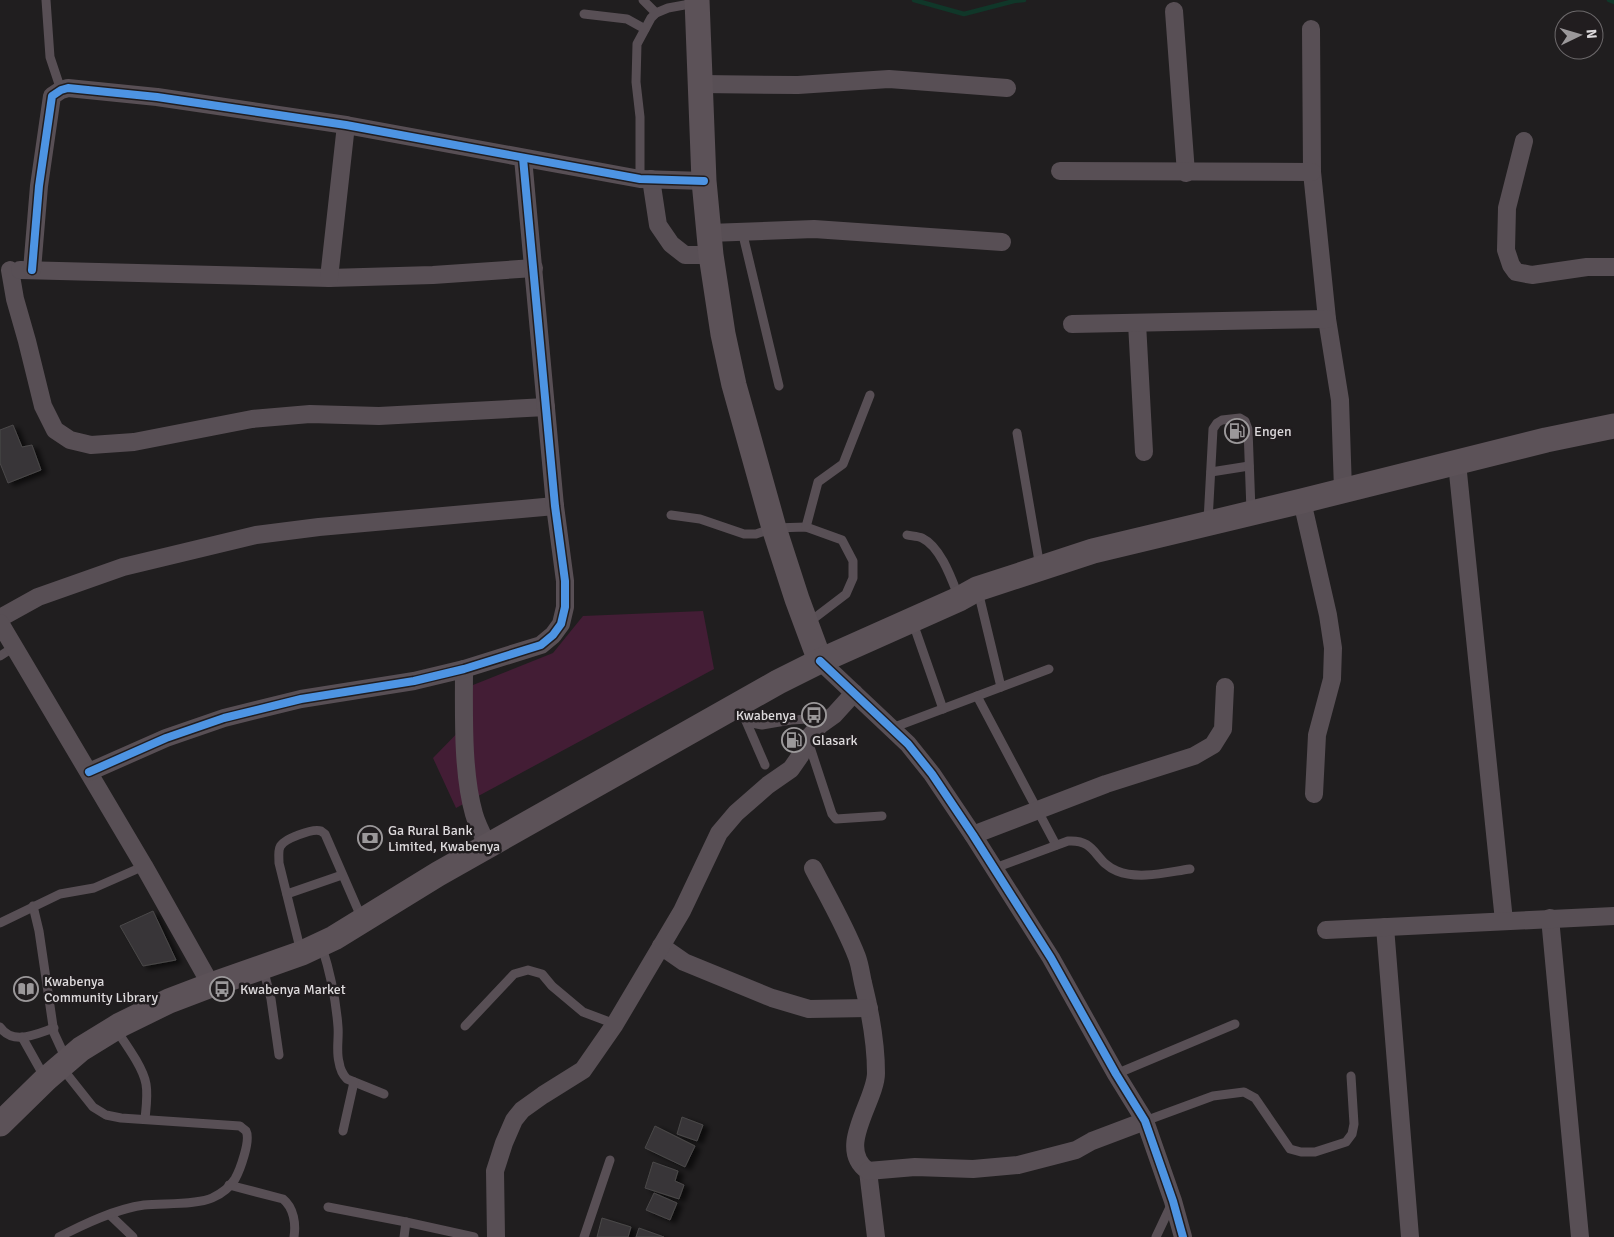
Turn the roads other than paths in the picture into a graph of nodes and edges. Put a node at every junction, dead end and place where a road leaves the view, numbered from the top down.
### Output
1 (46, 0) edge
2 (643, 0) edge
3 (697, 1) edge
4 (1174, 11) dead end
5 (656, 13) junction
6 (584, 14) dead end
7 (645, 29) junction
8 (1311, 29) dead end
9 (700, 84) junction
10 (1007, 88) dead end
11 (61, 90) junction
12 (346, 125) junction
13 (1524, 141) dead end
14 (523, 158) junction
15 (1060, 171) dead end
16 (1312, 172) junction
17 (1186, 173) junction
18 (646, 179) junction
19 (704, 181) junction
20 (742, 231) junction
21 (1002, 242) dead end
22 (710, 244) junction
23 (1614, 267) edge
24 (534, 268) junction
25 (5, 270) edge
26 (32, 270) junction
27 (329, 278) junction
28 (1327, 319) junction
29 (1137, 323) junction
30 (1072, 324) dead end
31 (779, 386) dead end
32 (870, 395) dead end
33 (546, 408) junction
34 (1614, 426) edge
35 (1017, 433) dead end
36 (1144, 452) dead end
37 (1457, 463) junction
38 (1250, 466) junction
39 (1210, 472) junction
40 (1343, 490) junction
41 (1302, 501) junction
42 (555, 506) junction
43 (1251, 513) junction
44 (670, 515) dead end
45 (1207, 523) junction
46 (806, 527) junction
47 (774, 528) junction
48 (907, 535) dead end
49 (1040, 567) junction
50 (968, 594) junction
51 (0, 618) edge
52 (912, 620) junction
53 (0, 622) edge
54 (808, 623) junction
55 (7, 651) edge
56 (820, 661) junction
57 (464, 669) junction
58 (1049, 669) dead end
59 (1001, 687) junction
60 (1225, 687) dead end
61 (854, 693) junction
62 (977, 696) junction
63 (943, 709) junction
64 (743, 714) junction
65 (830, 718) junction
66 (892, 728) junction
67 (808, 738) junction
68 (765, 766) dead end
69 (89, 772) junction
70 (1314, 794) dead end
71 (1038, 810) junction
72 (882, 816) dead end
73 (973, 835) junction
74 (1056, 845) junction
75 (488, 846) junction
76 (144, 866) junction
77 (814, 868) dead end
78 (994, 868) junction
79 (1190, 869) dead end
80 (342, 875) junction
81 (287, 894) junction
82 (34, 906) junction
83 (1614, 916) edge
84 (1550, 918) junction
85 (1504, 921) junction
86 (363, 922) junction
87 (0, 923) edge
88 (1385, 927) junction
89 (1326, 930) dead end
90 (661, 946) junction
91 (311, 949) junction
92 (262, 968) junction
93 (211, 985) junction
94 (869, 1008) junction
95 (615, 1024) junction
96 (1235, 1024) dead end
97 (465, 1026) dead end
98 (0, 1027) edge
99 (54, 1028) junction
100 (115, 1028) junction
101 (22, 1037) junction
102 (279, 1055) dead end
103 (58, 1069) junction
104 (1116, 1074) junction
105 (1351, 1076) dead end
106 (354, 1082) junction
107 (384, 1094) dead end
108 (2, 1118) edge
109 (145, 1119) junction
110 (1145, 1121) junction
111 (343, 1131) dead end
112 (610, 1160) dead end
113 (868, 1171) junction
114 (229, 1185) junction
115 (1173, 1201) junction
116 (328, 1207) dead end
117 (110, 1215) junction
118 (406, 1222) junction
119 (58, 1237) edge
120 (133, 1237) edge
121 (294, 1237) edge
122 (404, 1237) edge
123 (474, 1237) edge
124 (496, 1237) edge
125 (584, 1237) edge
126 (876, 1237) edge
127 (1156, 1237) edge
128 (1183, 1237) edge
129 (1410, 1237) edge
130 (1580, 1237) edge

1 - 11 lane
2 - 5 lane
3 - 5 lane
3 - 9 main road
4 - 17 street
5 - 7 lane
6 - 7 lane
7 - 18 lane
8 - 16 street
9 - 10 street
9 - 19 main road
11 - 12 street
11 - 26 street
12 - 14 street
12 - 27 street
13 - 23 street
14 - 18 street
14 - 24 street
15 - 17 street
16 - 17 street
16 - 28 street
18 - 19 street
18 - 22 street
19 - 22 main road
20 - 21 street
20 - 22 street
20 - 31 lane
22 - 47 main road
24 - 27 street
24 - 33 street
25 - 26 street
25 - 33 street
26 - 27 street
28 - 29 street
28 - 40 street
29 - 30 street
29 - 36 street
32 - 46 lane
33 - 42 street
34 - 37 main road
35 - 49 lane
37 - 40 main road
37 - 85 street
38 - 39 lane
38 - 39 lane
38 - 43 lane
39 - 45 lane
40 - 41 main road
41 - 43 main road
41 - 70 street
42 - 51 street
42 - 57 street
43 - 45 main road
44 - 47 lane
45 - 49 main road
46 - 47 lane
46 - 54 lane
47 - 54 main road
48 - 50 lane
49 - 50 main road
50 - 52 main road
50 - 59 lane
52 - 56 main road
52 - 63 lane
53 - 55 street
54 - 56 main road
55 - 69 street
56 - 61 street
56 - 64 main road
57 - 69 street
57 - 75 street
58 - 59 lane
59 - 62 lane
60 - 71 street
61 - 65 street
61 - 66 street
62 - 63 lane
62 - 71 lane
63 - 66 lane
64 - 65 lane
64 - 68 lane
64 - 75 main road
65 - 67 street
66 - 73 street
67 - 72 lane
67 - 90 street
69 - 76 street
71 - 73 street
71 - 74 lane
73 - 78 street
74 - 78 lane
74 - 79 lane
75 - 86 main road
76 - 82 lane
76 - 93 street
77 - 94 street
78 - 104 street
80 - 81 lane
80 - 81 lane
80 - 86 lane
81 - 91 lane
82 - 87 lane
82 - 99 lane
83 - 84 street
84 - 85 street
84 - 130 street
85 - 88 street
86 - 91 main road
88 - 89 street
88 - 129 street
90 - 94 street
90 - 95 street
91 - 92 main road
91 - 106 lane
92 - 93 main road
92 - 102 lane
93 - 100 main road
94 - 113 street
95 - 97 lane
95 - 124 street
96 - 104 lane
98 - 101 lane
99 - 101 lane
99 - 103 lane
100 - 103 main road
100 - 109 lane
101 - 103 lane
103 - 108 main road
103 - 109 lane
104 - 110 street
105 - 110 lane
106 - 107 lane
106 - 111 lane
109 - 114 lane
110 - 113 street
110 - 115 street
112 - 125 lane
113 - 126 street
114 - 117 lane
114 - 121 lane
115 - 127 lane
115 - 128 street
116 - 118 lane
117 - 119 lane
117 - 120 lane
118 - 122 lane
118 - 123 lane

